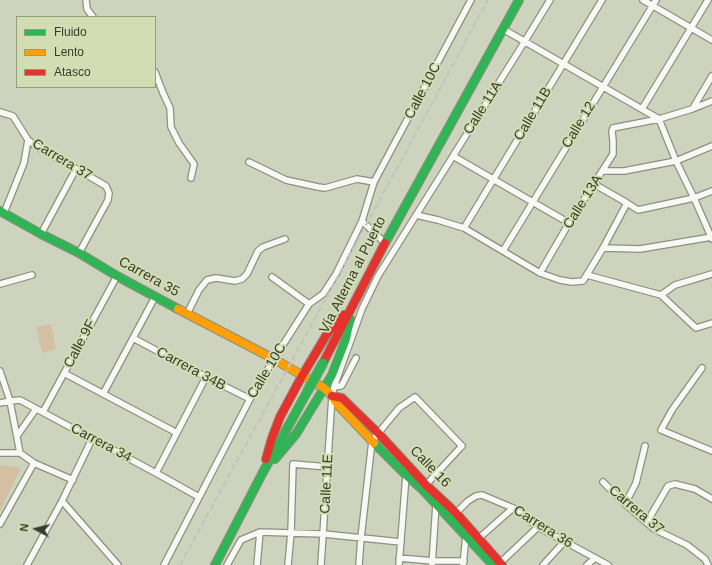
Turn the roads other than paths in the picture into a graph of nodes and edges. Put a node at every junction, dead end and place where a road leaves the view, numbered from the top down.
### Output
1 (86, 0) edge
2 (472, 0) edge
3 (519, 0) edge
4 (550, 0) edge
5 (602, 0) edge
6 (643, 0) edge
7 (708, 0) edge
8 (654, 3) edge
9 (92, 16) edge
10 (690, 27) junction
11 (503, 29) junction
12 (712, 40) edge
13 (525, 42) junction
14 (564, 64) junction
15 (156, 75) edge
16 (712, 76) edge
17 (603, 86) junction
18 (712, 101) edge
19 (642, 109) junction
20 (692, 109) junction
21 (0, 112) edge
22 (659, 119) junction
23 (28, 140) junction
24 (712, 146) edge
25 (453, 156) junction
26 (676, 161) junction
27 (249, 162) dead end
28 (76, 169) junction
29 (602, 171) junction
30 (191, 178) dead end
31 (493, 179) junction
32 (374, 182) junction
33 (594, 184) junction
34 (712, 191) edge
35 (694, 198) junction
36 (532, 202) junction
37 (628, 203) junction
38 (2, 212) edge
39 (416, 215) junction
40 (362, 221) junction
41 (569, 223) junction
42 (464, 228) junction
43 (41, 234) junction
44 (712, 238) edge
45 (285, 239) dead end
46 (385, 243) junction
47 (603, 248) junction
48 (503, 251) junction
49 (79, 253) junction
50 (540, 273) junction
51 (712, 274) edge
52 (32, 275) dead end
53 (587, 275) junction
54 (117, 276) junction
55 (272, 277) dead end
56 (0, 284) edge
57 (661, 295) junction
58 (155, 297) junction
59 (309, 304) junction
60 (354, 304) junction
61 (187, 314) junction
62 (712, 323) edge
63 (133, 338) junction
64 (356, 358) dead end
65 (274, 359) junction
66 (286, 367) joint
67 (702, 368) dead end
68 (0, 371) edge
69 (64, 373) junction
70 (302, 376) junction
71 (206, 377) junction
72 (324, 388) junction
73 (103, 394) junction
74 (332, 395) junction
75 (250, 399) junction
76 (10, 401) junction
77 (0, 403) edge
78 (36, 409) junction
79 (42, 412) junction
80 (177, 433) junction
81 (17, 436) junction
82 (375, 437) junction
83 (92, 439) junction
84 (645, 446) dead end
85 (712, 451) edge
86 (0, 453) edge
87 (20, 453) junction
88 (34, 463) junction
89 (328, 467) junction
90 (156, 473) junction
91 (262, 474) junction
92 (406, 475) junction
93 (73, 480) junction
94 (603, 482) dead end
95 (424, 487) junction
96 (199, 497) junction
97 (712, 499) edge
98 (62, 501) junction
99 (436, 504) junction
100 (625, 504) junction
101 (513, 508) junction
102 (456, 513) junction
103 (647, 522) junction
104 (0, 524) edge
105 (538, 527) junction
106 (260, 532) junction
107 (291, 533) junction
108 (324, 534) junction
109 (466, 536) junction
110 (361, 538) junction
111 (478, 539) junction
112 (401, 542) junction
113 (564, 542) junction
114 (399, 558) junction
115 (595, 558) junction
116 (433, 563) edge
117 (464, 563) edge
118 (498, 564) edge
119 (27, 565) edge
120 (118, 565) edge
121 (164, 565) edge
122 (215, 565) edge
123 (227, 565) edge
124 (257, 565) edge
125 (288, 565) edge
126 (322, 565) edge
127 (359, 565) edge
128 (399, 565) edge
129 (542, 565) edge
130 (587, 565) edge
131 (608, 565) edge
132 (708, 565) edge

1 - 9 street
2 - 32 street, Calle 10C
3 - 11 main road, Vía Alterna al Puerto
4 - 13 street, Calle 11A
5 - 14 street, Calle 11B
6 - 8 street
7 - 10 street
8 - 10 street
8 - 17 street, Calle 12
10 - 12 street
10 - 19 street
11 - 13 street
11 - 46 main road, Vía Alterna al Puerto
13 - 14 street
13 - 25 street, Calle 11A
14 - 17 street
14 - 31 street, Calle 11B
15 - 30 street
16 - 20 street
17 - 19 street
17 - 36 street, Calle 12
18 - 20 street
19 - 22 street
20 - 22 street
21 - 23 street, Carrera 37
22 - 26 street
22 - 29 street, Calle 13A
23 - 28 street, Carrera 37
23 - 38 street
24 - 26 street
25 - 31 street
25 - 39 street, Calle 11A
26 - 29 street
26 - 35 street
27 - 32 street
28 - 43 street
28 - 49 street, Carrera 37
29 - 33 street, Calle 13A
31 - 36 street
31 - 42 street, Calle 11B
32 - 40 street, Calle 10C
33 - 37 street
33 - 41 street, Calle 13A
34 - 35 street
35 - 37 street
35 - 44 street
36 - 41 street
36 - 48 street, Calle 12
37 - 47 street
38 - 43 main road, Carrera 35
39 - 42 street
39 - 74 street, Calle 11E
40 - 46 street
40 - 59 street, Calle 10C
41 - 50 street, Calle 13A
42 - 48 street
43 - 49 main road, Carrera 35
44 - 47 street
45 - 61 street
46 - 60 main road, Vía Alterna al Puerto
47 - 53 street
48 - 50 street
49 - 54 main road, Carrera 35
50 - 53 street
51 - 57 street
52 - 56 street
53 - 57 street
54 - 58 main road, Carrera 35
54 - 69 street, Calle 9F
55 - 59 street
57 - 62 street
58 - 61 main road, Carrera 35
58 - 63 street
59 - 65 street, Calle 10C
60 - 70 main road
60 - 72 main road
60 - 91 main road, Vía Alterna al Puerto, bridge
61 - 65 main road, Carrera 35
63 - 71 street, Carrera 34B
63 - 73 street
64 - 74 street
65 - 66 main road, Carrera 35
65 - 75 street, Calle 10C
66 - 70 main road, Calle 16
67 - 85 street
68 - 76 street
69 - 73 street
69 - 79 street, Calle 9F
70 - 72 main road, Calle 16
70 - 91 main road
71 - 75 street, Carrera 34B
71 - 80 street
72 - 74 main road, Calle 16
72 - 91 main road
73 - 80 street
74 - 82 main road, Calle 16
74 - 89 street, Calle 11E
75 - 96 street, Calle 10C
76 - 77 street, Carrera 34
76 - 78 street, Carrera 34
76 - 81 street
78 - 79 street, Carrera 34
78 - 81 street
79 - 83 street, Carrera 34
80 - 90 street
81 - 87 street
82 - 92 main road, Calle 16
82 - 95 main road, Calle 16
82 - 95 street
82 - 110 street
83 - 90 street, Carrera 34
83 - 93 street
84 - 100 street
86 - 87 street
87 - 88 street
88 - 93 street
88 - 104 street
89 - 107 street
89 - 108 street, Calle 11E
90 - 96 street, Carrera 34
91 - 122 main road, Vía Alterna al Puerto
92 - 95 main road, Calle 16
92 - 112 street
93 - 98 street
94 - 100 street, Carrera 37
95 - 99 main road, Calle 16
95 - 102 main road, Calle 16
96 - 121 street, Calle 10C
97 - 103 street
98 - 119 street
98 - 120 street
99 - 109 main road, Calle 16
99 - 116 street
100 - 103 street, Carrera 37
101 - 102 street, Carrera 36
101 - 105 street, Carrera 36
101 - 111 street
102 - 111 main road, Calle 16
103 - 132 street, Carrera 37
105 - 113 street, Carrera 36
105 - 118 street
106 - 107 street
106 - 123 street
106 - 124 street
107 - 108 street
107 - 125 street
108 - 110 street
108 - 126 street, Calle 11E
109 - 117 street
109 - 118 main road, Calle 16
110 - 112 street
110 - 127 street
111 - 118 main road, Calle 16
112 - 114 street
113 - 115 street, Carrera 36
113 - 129 street
114 - 116 street
114 - 128 street
115 - 130 street
115 - 131 street, Carrera 36
116 - 117 street

